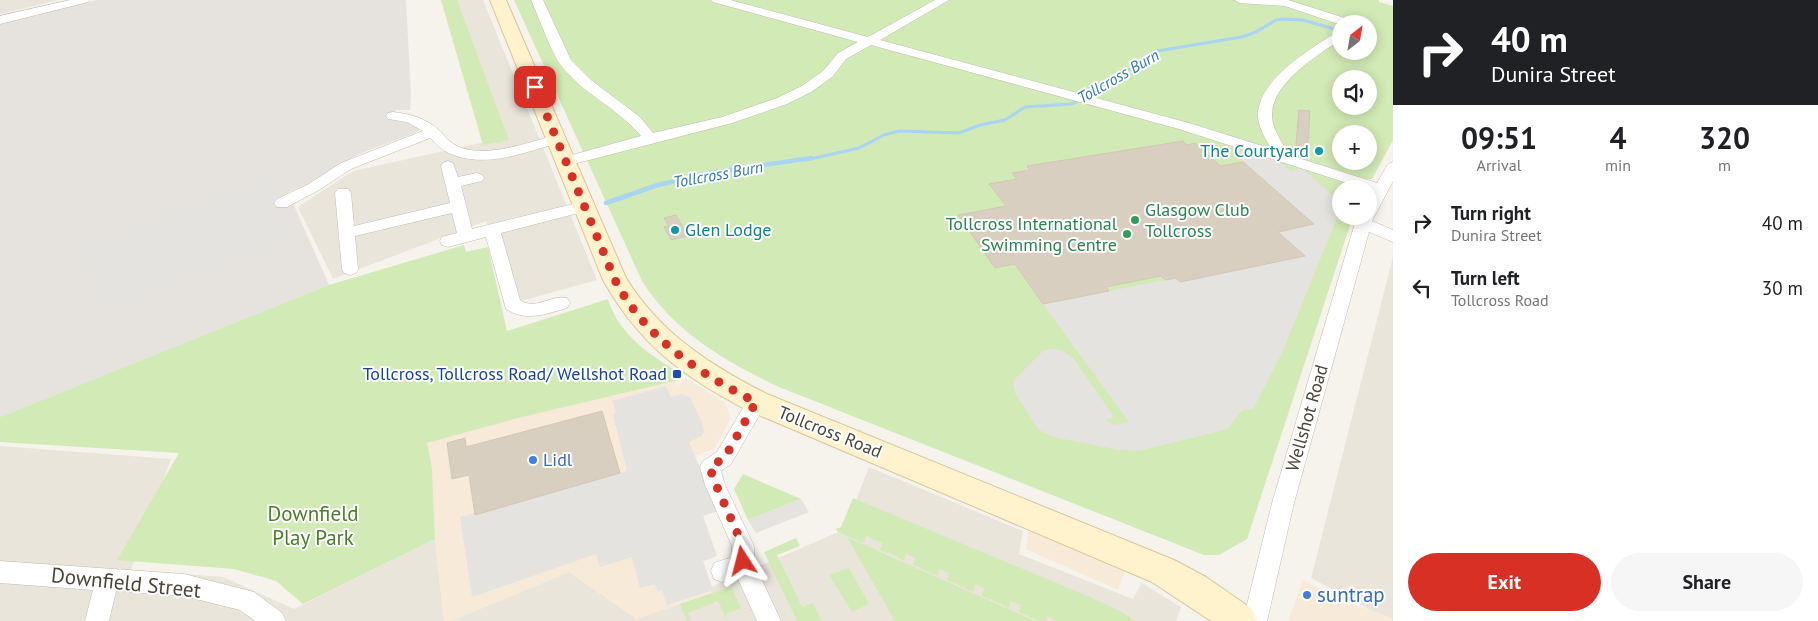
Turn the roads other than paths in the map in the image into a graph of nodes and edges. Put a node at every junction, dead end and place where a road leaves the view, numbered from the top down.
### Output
1 (84, 0) edge
2 (498, 0) edge
3 (537, 0) edge
4 (717, 0) edge
5 (943, 0) edge
6 (1240, 0) edge
7 (742, 2) edge
8 (1332, 18) edge
9 (0, 20) edge
10 (816, 27) junction
11 (870, 41) junction
12 (1332, 41) edge
13 (842, 56) junction
14 (393, 116) dead end
15 (432, 132) junction
16 (650, 138) junction
17 (561, 150) junction
18 (1284, 158) junction
19 (448, 166) dead end
20 (1393, 167) edge
21 (477, 178) dead end
22 (453, 183) junction
23 (1381, 189) junction
24 (342, 193) dead end
25 (1377, 196) edge
26 (282, 203) dead end
27 (458, 206) junction
28 (585, 206) junction
29 (1364, 225) edge
30 (1377, 225) edge
31 (492, 230) junction
32 (346, 233) junction
33 (466, 236) junction
34 (1393, 236) edge
35 (448, 241) dead end
36 (350, 269) dead end
37 (561, 303) dead end
38 (756, 402) junction
39 (743, 564) junction
40 (722, 570) dead end
41 (0, 572) edge
42 (107, 580) junction
43 (97, 621) edge
44 (274, 621) edge
45 (769, 621) edge
46 (1240, 621) edge
47 (1255, 621) edge

1 - 9 street
2 - 17 street, Tollcross Road
3 - 16 street
4 - 7 street
5 - 11 street
6 - 8 street
7 - 10 street
10 - 11 street
10 - 13 street
11 - 13 street
11 - 18 street
12 - 18 street
13 - 16 street
14 - 15 street
15 - 17 street
15 - 26 street
16 - 17 street
17 - 28 street, Tollcross Road
18 - 23 street
19 - 22 street
20 - 23 street, Wellshot Road
21 - 22 street
22 - 27 street
23 - 25 street, Wellshot Road
24 - 32 street
27 - 32 street
27 - 33 street
28 - 31 street
28 - 38 street, Tollcross Road
29 - 47 street, Wellshot Road
30 - 34 street
31 - 33 street
31 - 37 street
32 - 36 street
33 - 35 street
38 - 39 street
38 - 46 street, Tollcross Road
39 - 40 street
39 - 45 street
41 - 42 street, Downfield Street
42 - 43 street
42 - 44 street, Downfield Street

